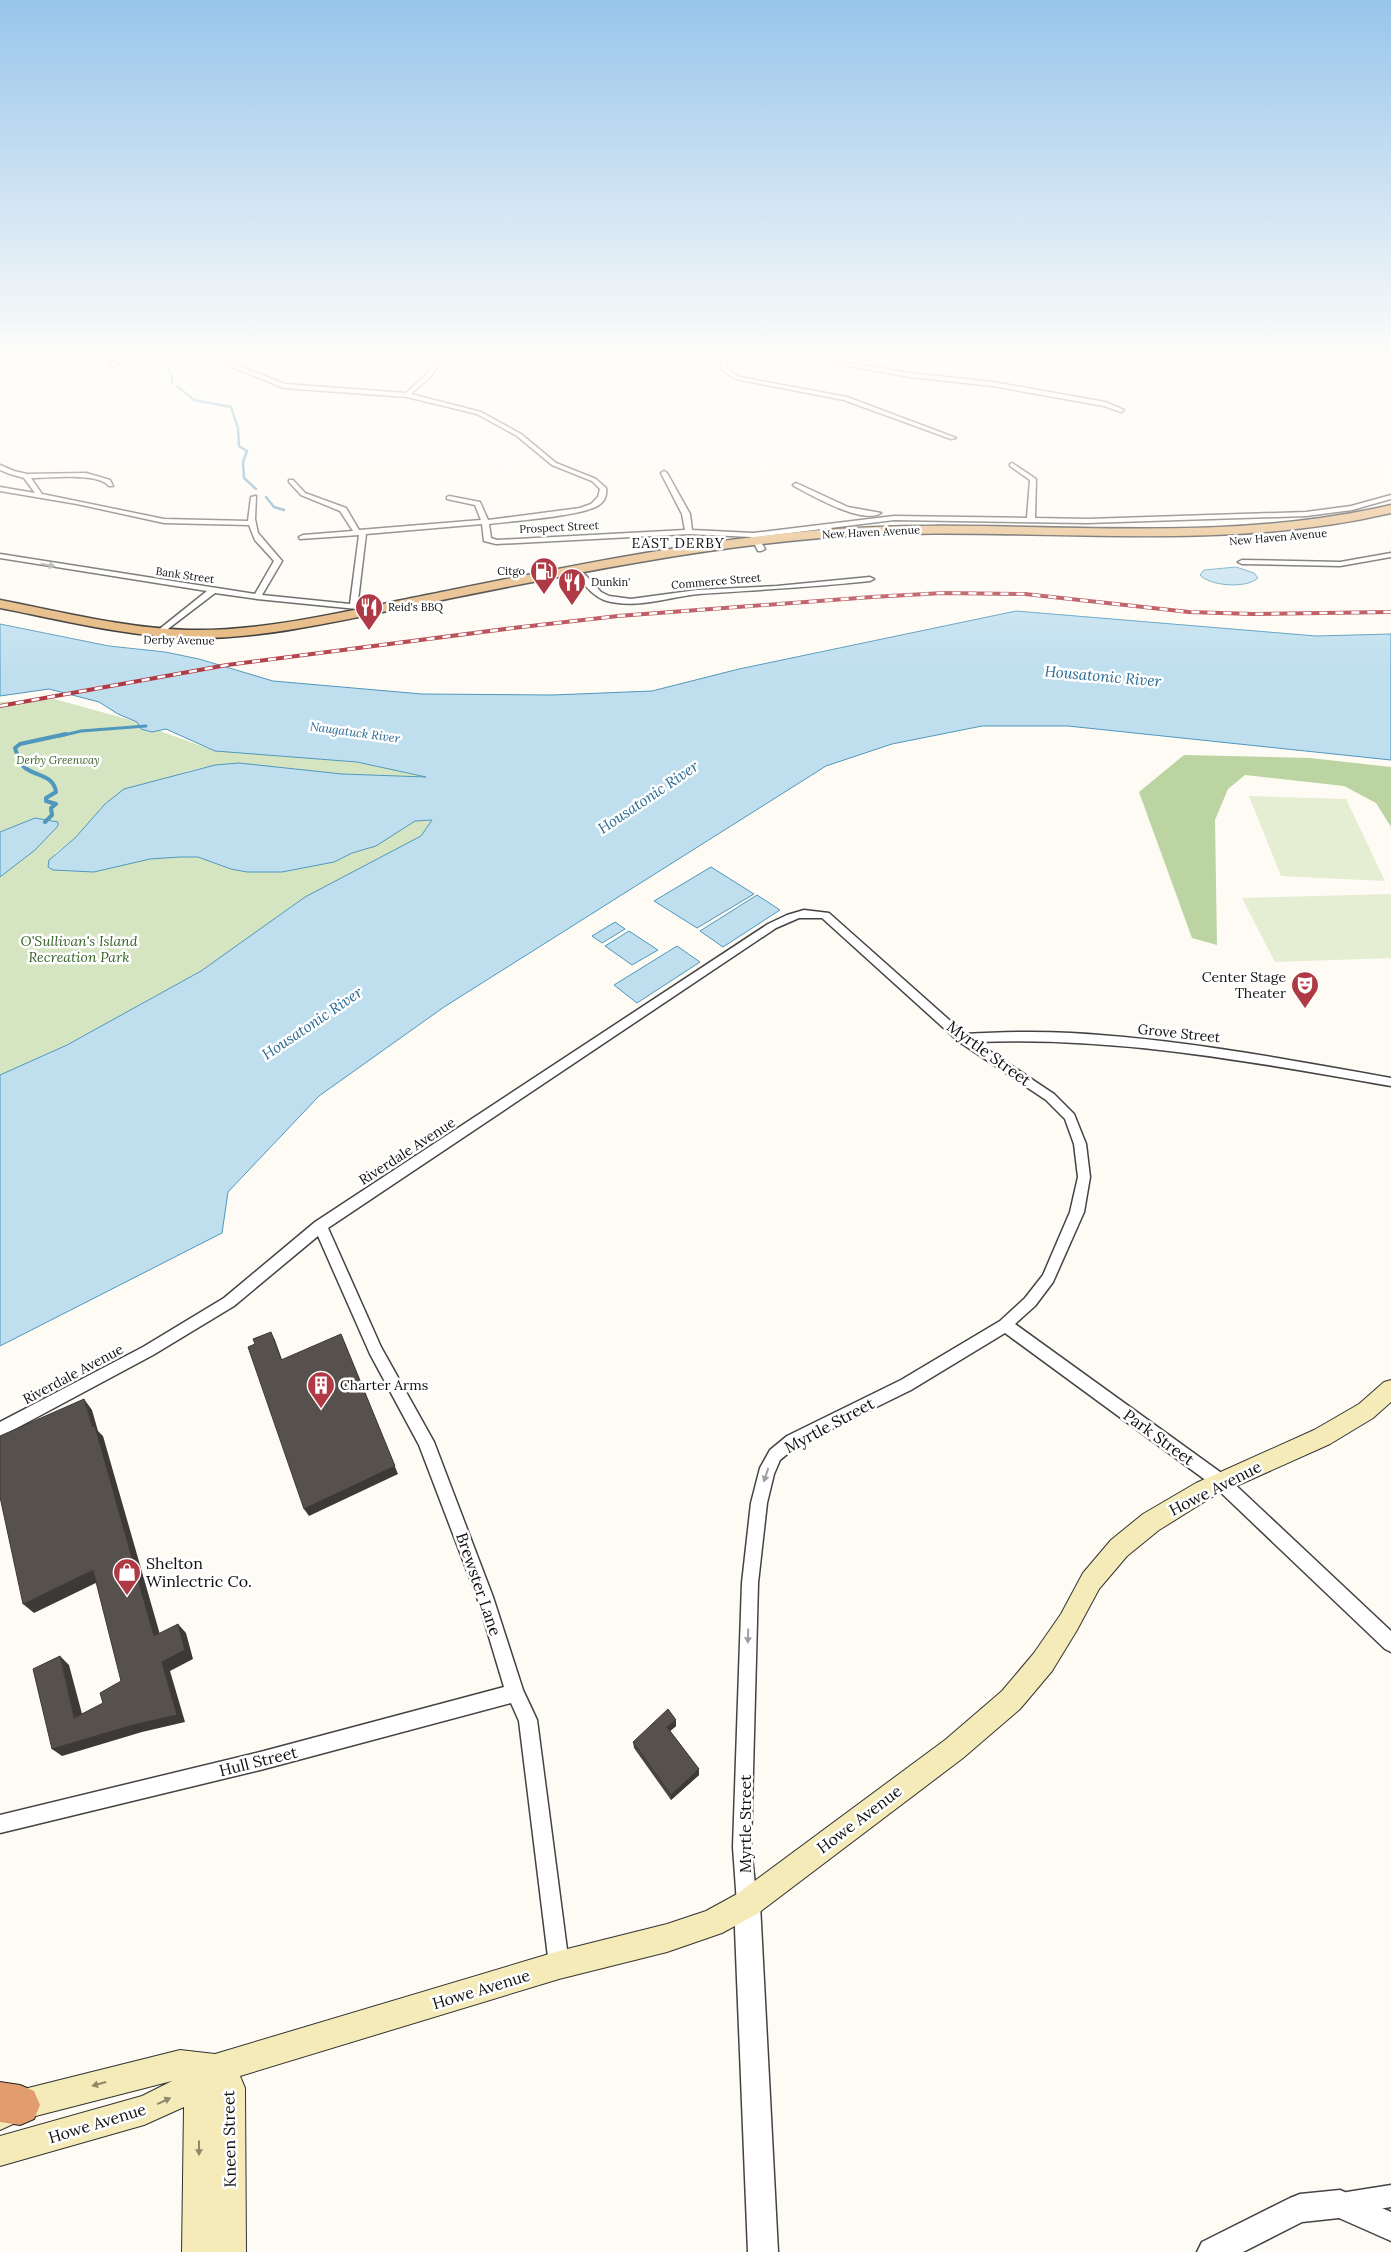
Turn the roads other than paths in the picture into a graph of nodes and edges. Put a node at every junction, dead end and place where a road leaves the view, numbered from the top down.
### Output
1 (557, 465) edge
2 (1012, 465) dead end
3 (0, 467) edge
4 (664, 473) dead end
5 (27, 476) junction
6 (291, 481) dead end
7 (111, 485) dead end
8 (796, 485) dead end
9 (0, 489) edge
10 (40, 496) junction
11 (254, 497) dead end
12 (1391, 497) edge
13 (449, 498) dead end
14 (1391, 509) edge
15 (894, 518) junction
16 (1031, 519) junction
17 (1391, 520) edge
18 (485, 522) junction
19 (250, 523) junction
20 (360, 532) junction
21 (690, 532) junction
22 (303, 537) dead end
23 (1145, 537) junction
24 (757, 542) junction
25 (1391, 555) edge
26 (0, 556) edge
27 (1242, 562) dead end
28 (579, 573) junction
29 (870, 579) dead end
30 (212, 591) junction
31 (257, 597) junction
32 (0, 604) edge
33 (357, 612) junction
34 (0, 613) edge
35 (87, 626) junction
36 (160, 633) junction
37 (834, 922) joint
38 (962, 1038) junction
39 (1391, 1082) edge
40 (320, 1226) junction
41 (1005, 1326) junction
42 (1391, 1389) edge
43 (0, 1430) edge
44 (1221, 1482) junction
45 (1391, 1643) edge
46 (515, 1693) junction
47 (0, 1824) edge
48 (747, 1904) junction
49 (559, 1965) junction
50 (215, 2069) junction
51 (7, 2108) edge
52 (0, 2151) edge
53 (1391, 2196) edge
54 (1340, 2204) junction
55 (1391, 2227) edge
56 (198, 2252) edge
57 (230, 2252) edge
58 (764, 2252) edge
59 (1212, 2252) edge

1 - 18 street
2 - 16 street
3 - 5 street
4 - 21 street
5 - 7 street
5 - 10 street
6 - 20 street
8 - 15 street
9 - 10 street
10 - 19 street
11 - 19 street
12 - 16 street
13 - 18 street
14 - 23 highway, New Haven Avenue
15 - 16 street
15 - 24 street, Prospect Street
17 - 23 highway, New Haven Avenue
18 - 20 street
18 - 21 street, Prospect Street
19 - 31 street
20 - 22 street
20 - 33 street
21 - 24 street, Prospect Street
23 - 24 highway, New Haven Avenue
24 - 28 highway, New Haven Avenue
25 - 27 street
26 -> 30 street, Bank Street
28 - 29 street, Commerce Street
28 - 33 highway, New Haven Avenue
30 - 31 street, Bank Street
30 - 36 street
31 - 33 street, Bank Street
32 - 35 highway, Derby Avenue
33 - 35 highway, Derby Avenue
33 - 36 highway, Derby Avenue
34 - 35 highway, Derby Avenue
35 - 36 highway, Derby Avenue
37 - 38 street, Myrtle Street
37 - 40 street, Riverdale Avenue
38 - 39 street, Grove Street
38 - 41 street, Myrtle Street
40 - 43 street, Riverdale Avenue
40 - 46 street, Brewster Lane
41 - 44 street, Park Street
41 -> 48 street, Myrtle Street
42 - 44 main road, Howe Avenue
44 - 45 street, Park Street
44 - 48 main road, Howe Avenue
46 - 47 street, Hull Street
46 - 49 street, Brewster Lane
48 - 49 main road, Howe Avenue
48 - 58 street, Myrtle Street
49 - 50 main road, Howe Avenue
50 -> 51 main road, Howe Avenue
52 -> 50 main road, Howe Avenue
50 -> 56 main road, Kneen Street
50 - 57 main road, Kneen Street
53 - 54 street
54 - 55 street
54 - 59 street

